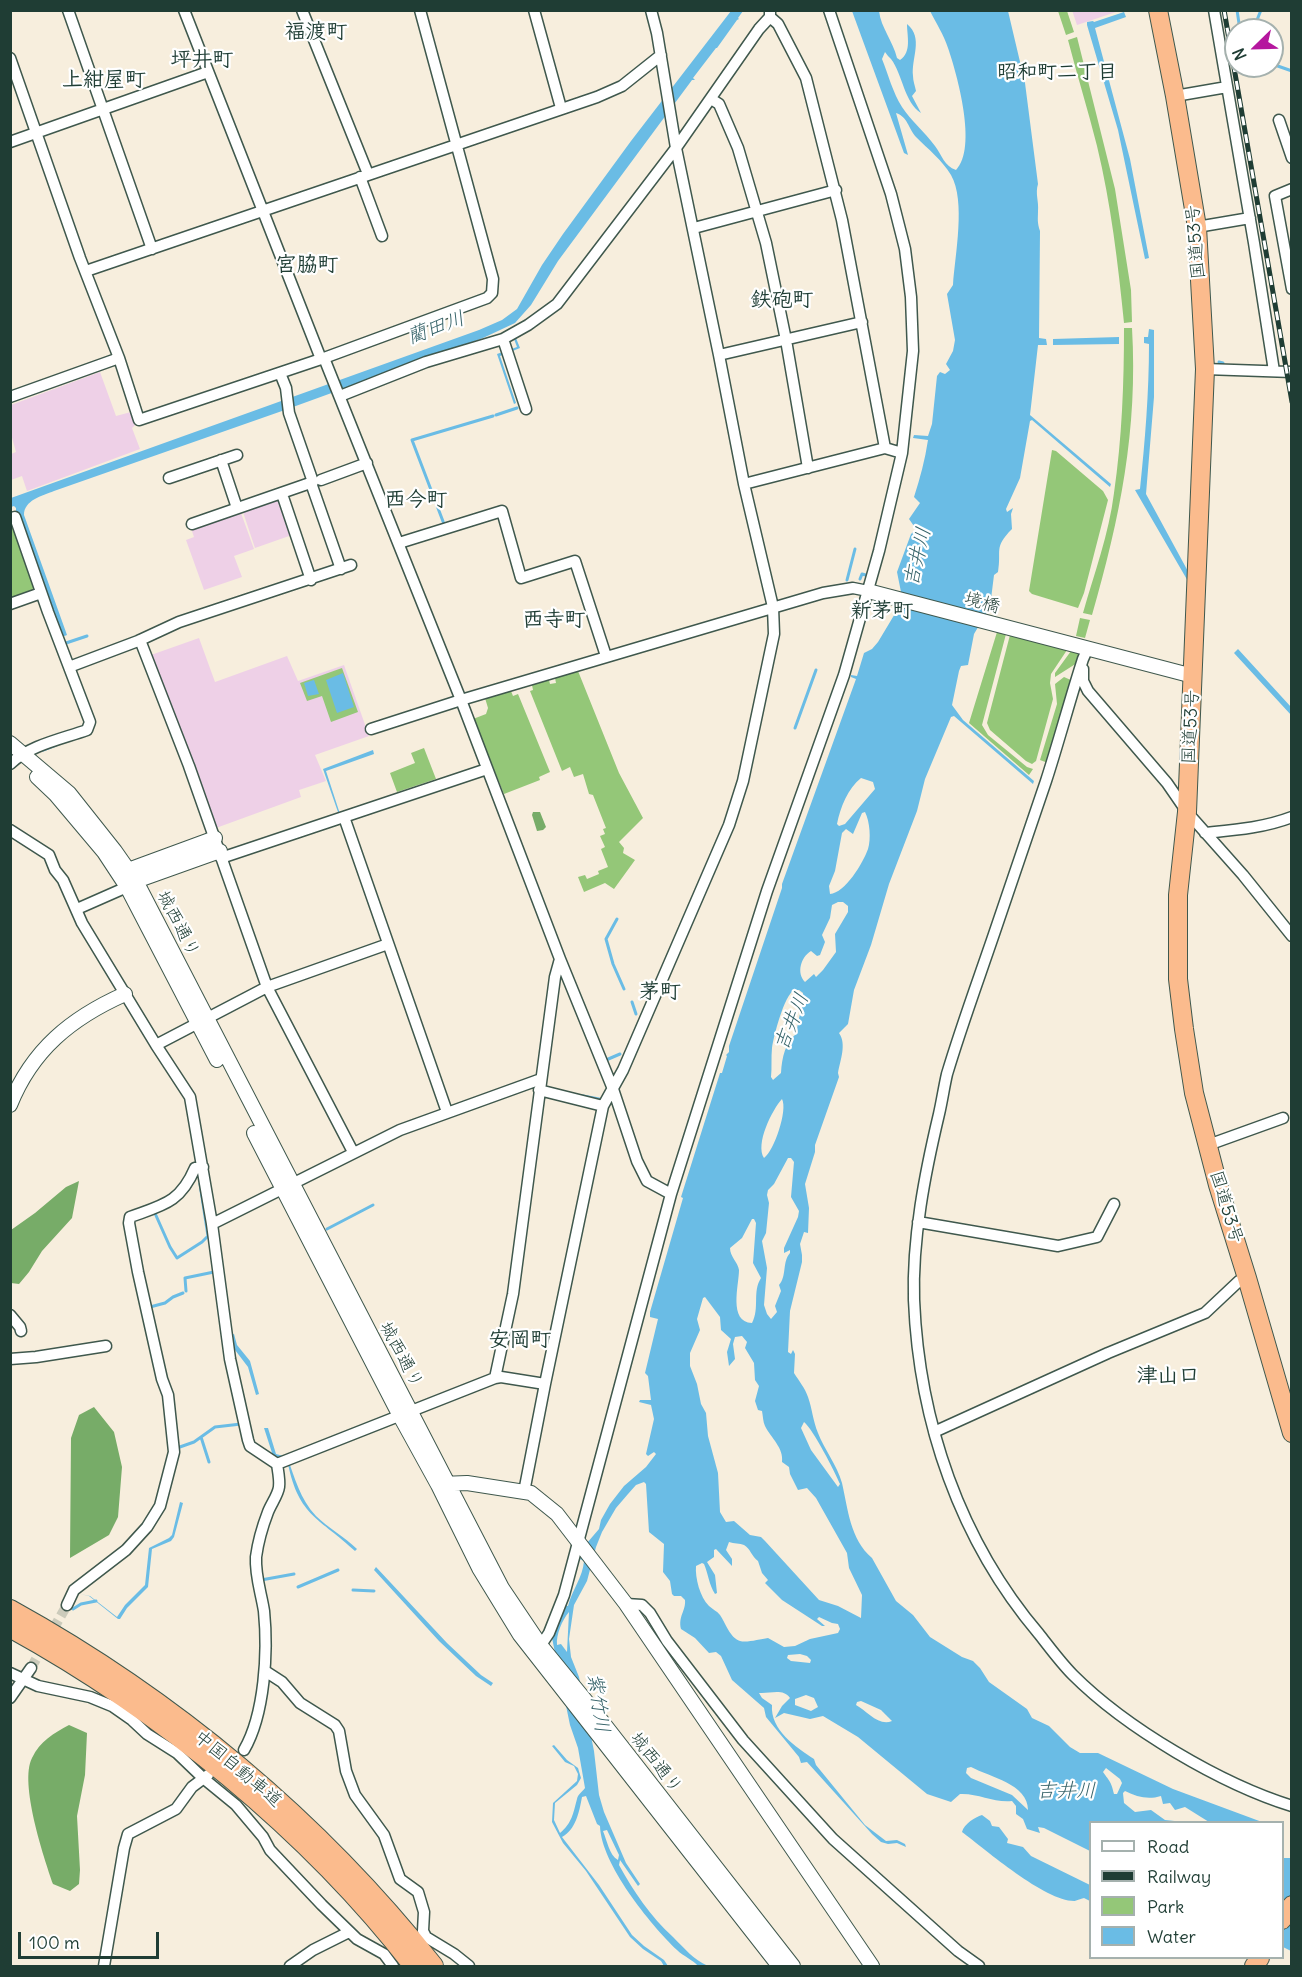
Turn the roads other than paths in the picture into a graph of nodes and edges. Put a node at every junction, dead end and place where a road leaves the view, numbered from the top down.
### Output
1 (68, 10) edge
2 (184, 10) edge
3 (302, 10) edge
4 (420, 10) edge
5 (534, 10) edge
6 (651, 10) edge
7 (829, 10) edge
8 (1158, 10) edge
9 (1214, 10) edge
10 (770, 14) edge
11 (660, 55) junction
12 (10, 58) edge
13 (208, 72) junction
14 (1227, 87) junction
15 (1175, 96) junction
16 (711, 99) junction
17 (561, 108) junction
18 (102, 110) junction
19 (1279, 120) dead end
20 (36, 133) junction
21 (10, 142) edge
22 (456, 144) junction
23 (676, 148) junction
24 (1292, 158) edge
25 (364, 176) junction
26 (1292, 189) edge
27 (836, 190) junction
28 (263, 212) junction
29 (757, 212) junction
30 (1250, 218) junction
31 (1197, 227) junction
32 (694, 228) junction
33 (382, 236) dead end
34 (152, 249) junction
35 (86, 271) junction
36 (1292, 289) edge
37 (862, 322) junction
38 (503, 339) junction
39 (786, 340) junction
40 (719, 355) junction
41 (119, 358) junction
42 (322, 359) junction
43 (1205, 369) junction
44 (1274, 371) junction
45 (1292, 372) edge
46 (280, 373) junction
47 (340, 394) junction
48 (10, 397) edge
49 (526, 409) dead end
50 (885, 448) junction
51 (903, 453) junction
52 (237, 455) dead end
53 (221, 460) junction
54 (367, 463) junction
55 (808, 468) junction
56 (169, 478) dead end
57 (316, 482) junction
58 (744, 484) junction
59 (282, 494) junction
60 (237, 508) junction
61 (10, 519) edge
62 (192, 524) dead end
63 (399, 543) junction
64 (311, 580) junction
65 (868, 591) junction
66 (41, 593) junction
67 (10, 604) edge
68 (773, 608) junction
69 (140, 640) junction
70 (1085, 654) junction
71 (606, 656) junction
72 (69, 667) junction
73 (1193, 676) junction
74 (461, 700) junction
75 (371, 729) dead end
76 (10, 743) edge
77 (15, 758) edge
78 (487, 769) junction
79 (1187, 812) junction
80 (344, 817) junction
81 (1292, 817) edge
82 (10, 830) edge
83 (1205, 832) junction
84 (219, 849) junction
85 (128, 878) junction
86 (77, 909) junction
87 (1292, 936) edge
88 (388, 944) junction
89 (560, 960) junction
90 (267, 987) junction
91 (125, 994) junction
92 (202, 1022) junction
93 (156, 1045) junction
94 (540, 1085) junction
95 (613, 1089) junction
96 (10, 1105) edge
97 (603, 1106) junction
98 (447, 1112) junction
99 (1283, 1118) dead end
100 (1208, 1145) junction
101 (354, 1152) junction
102 (203, 1167) junction
103 (287, 1186) junction
104 (671, 1194) junction
105 (1114, 1204) dead end
106 (918, 1222) junction
107 (212, 1224) junction
108 (1247, 1278) junction
109 (10, 1315) edge
110 (21, 1331) dead end
111 (106, 1346) dead end
112 (10, 1359) edge
113 (495, 1378) junction
114 (544, 1384) junction
115 (405, 1413) junction
116 (934, 1432) junction
117 (1292, 1433) edge
118 (278, 1464) junction
119 (444, 1484) junction
120 (524, 1492) junction
121 (580, 1542) junction
122 (626, 1604) junction
123 (67, 1605) tunnel mouth
124 (10, 1610) edge
125 (10, 1627) edge
126 (538, 1650) junction
127 (31, 1668) tunnel mouth
128 (265, 1671) junction
129 (10, 1673) edge
130 (24, 1680) junction
131 (10, 1698) edge
132 (244, 1750) dead end
133 (207, 1776) junction
134 (1292, 1806) edge
135 (349, 1932) junction
136 (462, 1965) edge
137 (867, 1965) edge
138 (104, 1966) edge
139 (290, 1966) edge
140 (393, 1966) edge
141 (414, 1966) edge
142 (433, 1966) edge
143 (779, 1966) edge
144 (793, 1966) edge
145 (980, 1966) edge

1 - 18 street
2 - 13 street
3 - 25 street
4 - 22 street
5 - 17 street
6 - 11 street
7 - 51 street
8 - 15 highway, 国道53号
9 - 14 street
10 - 16 street
10 - 27 street
11 - 17 street
11 - 23 street
12 - 20 street
13 - 18 street
13 - 28 street
14 - 15 street
14 - 30 street
15 - 31 highway, 国道53号
16 - 23 street
16 - 29 street
17 - 22 street
18 - 20 street
18 - 34 street
19 - 24 street
20 - 21 street
20 - 35 street
22 - 25 street
22 - 42 street
23 - 32 street
23 - 38 street
25 - 28 street
25 - 33 street
26 - 36 street
27 - 29 street
27 - 37 street
28 - 34 street
28 - 42 street
29 - 32 street
29 - 39 street
30 - 31 street
30 - 44 street
31 - 43 highway, 国道53号
32 - 40 street
34 - 35 street
35 - 41 street
37 - 39 street
37 - 50 street
38 - 47 street
38 - 49 street
39 - 40 street
39 - 55 street
40 - 58 street
41 - 46 street
41 - 48 street
42 - 46 street
42 - 47 street
43 - 44 street
43 - 73 highway, 国道53号
44 - 45 street
46 - 57 street
47 - 54 street
50 - 51 street
50 - 55 street
51 - 65 street
52 - 53 street
53 - 56 street
53 - 60 street
54 - 57 street
54 - 63 street
55 - 58 street
57 - 59 street
57 - 64 street
58 - 68 street
59 - 60 street
59 - 64 street
60 - 62 street
61 - 66 street
63 - 71 street
63 - 74 street
64 - 69 street
65 - 68 street
65 - 70 street, 境橋
65 - 104 street
66 - 67 street
66 - 72 street
68 - 71 street
68 - 95 street
69 - 72 street
69 - 84 street
70 - 73 street, 境橋
70 - 79 street
70 - 106 street
71 - 74 street
72 - 77 street
73 - 79 highway, 国道53号
74 - 75 street
74 - 78 street
76 - 77 street, 城西通り
77 - 85 street, 城西通り
78 - 80 street
78 - 89 street
79 - 83 street
79 - 100 highway, 国道53号
80 - 84 street
80 - 88 street
81 - 83 street
82 - 86 street
83 - 87 street
84 - 85 street
84 - 90 street
85 - 86 street
85 - 92 street, 城西通り
86 - 91 street
88 - 90 street
88 - 98 street
89 - 94 street
89 - 95 street
90 - 92 street
90 - 101 street
91 - 93 street
91 - 96 street
92 - 93 street
92 - 103 street, 城西通り
93 - 102 street
94 - 97 street
94 - 98 street
94 - 113 street
95 - 97 street
95 - 104 street
97 - 114 street
98 - 101 street
99 - 100 street
100 - 108 highway, 国道53号
101 - 103 street
102 - 107 street
102 - 123 street
103 - 107 street
103 - 115 street, 城西通り
104 - 121 street
105 - 106 street
106 - 116 street
107 - 118 street
108 - 116 street
108 - 117 highway, 国道53号
109 - 110 street
111 - 112 street
113 - 114 street
113 - 115 street
114 - 120 street
115 - 118 street
115 - 119 street, 城西通り
116 - 134 street
118 - 128 street
119 - 120 street
119 - 126 street, 城西通り
120 - 121 street
121 - 122 street
121 - 126 street
122 - 137 street
122 - 145 street
124 - 142 highway, 中国自動車道
125 - 141 highway, 中国自動車道
126 - 143 street, 城西通り
126 - 144 street, 城西通り
127 - 130 street
128 - 132 street
128 - 136 street
129 - 130 street
130 - 131 street
130 - 133 street
133 - 135 street
133 - 138 street
135 - 139 street
135 - 140 street

